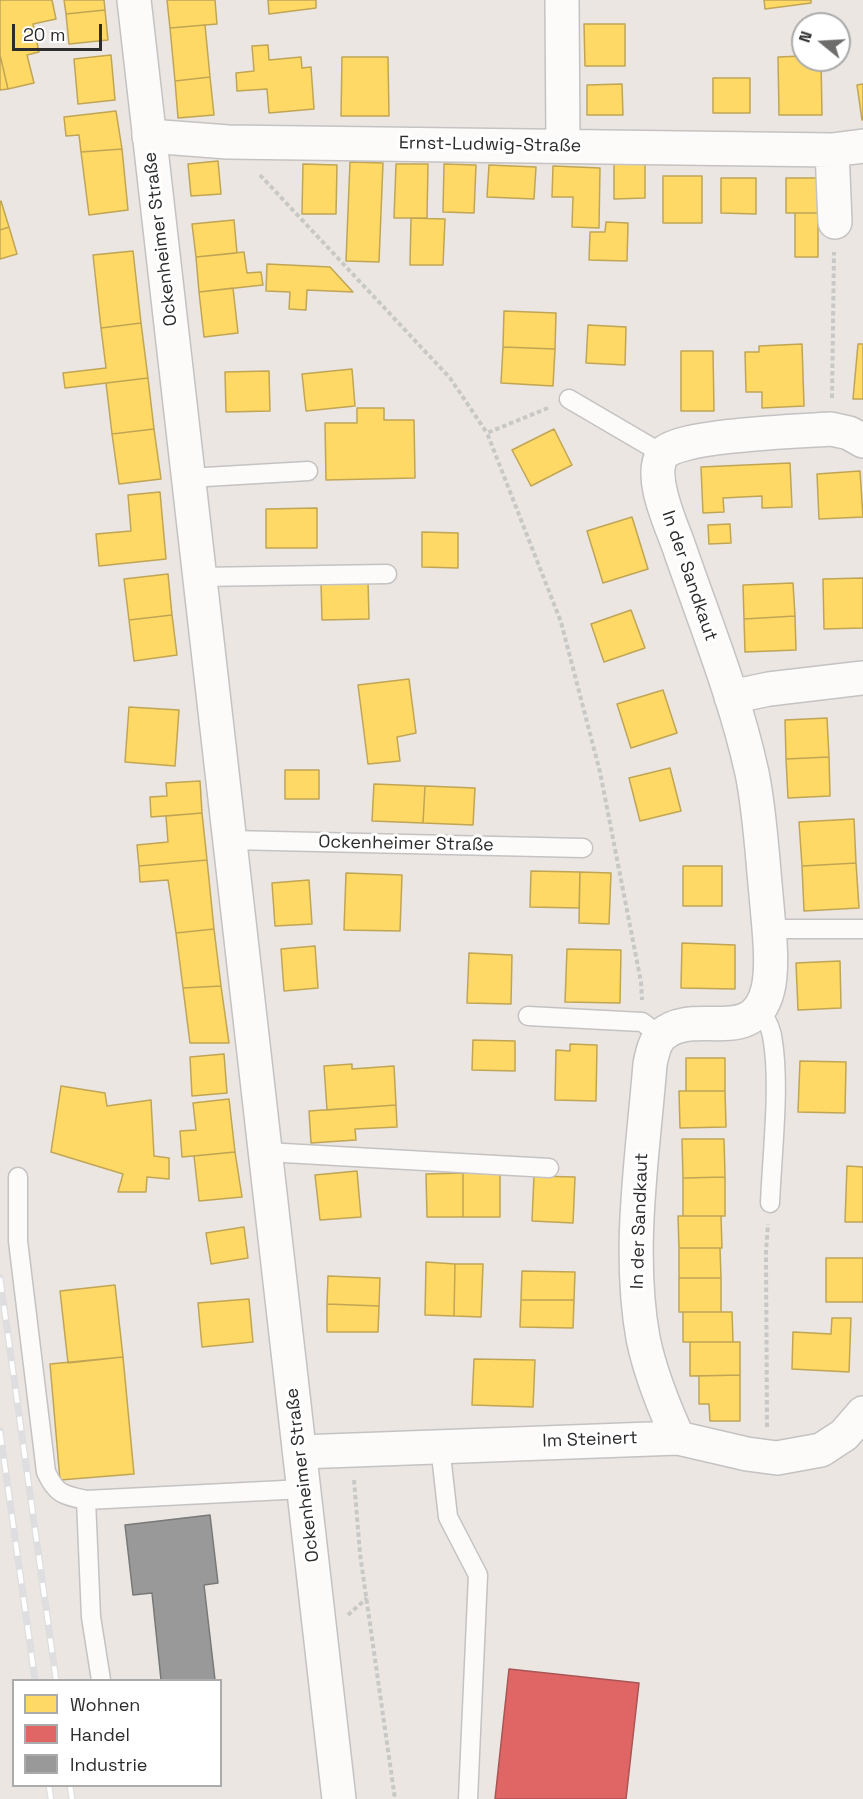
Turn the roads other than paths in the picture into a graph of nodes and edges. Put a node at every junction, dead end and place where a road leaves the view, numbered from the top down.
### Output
1 (134, 0) edge
2 (562, 0) edge
3 (149, 136) junction
4 (563, 146) junction
5 (847, 148) edge
6 (835, 222) road end
7 (569, 399) road end
8 (863, 441) edge
9 (663, 454) junction
10 (308, 471) dead end
11 (188, 478) junction
12 (387, 574) dead end
13 (200, 577) junction
14 (863, 678) edge
15 (731, 697) junction
16 (230, 840) junction
17 (583, 848) dead end
18 (768, 929) junction
19 (863, 929) edge
20 (759, 1008) junction
21 (528, 1016) dead end
22 (651, 1029) junction
23 (266, 1152) junction
24 (549, 1168) dead end
25 (18, 1177) dead end
26 (770, 1203) road end
27 (863, 1413) edge
28 (678, 1437) junction
29 (440, 1446) junction
30 (300, 1452) junction
31 (304, 1489) junction
32 (86, 1500) junction
33 (101, 1679) edge
34 (339, 1799) edge
35 (468, 1799) edge

1 - 3 street, Ockenheimer Straße
2 - 4 street
3 - 4 street, Ernst-Ludwig-Straße
3 - 11 street, Ockenheimer Straße
4 - 5 street, Ernst-Ludwig-Straße
5 - 6 street, Ernst-Ludwig-Straße
7 - 9 lane
8 - 9 street
9 - 15 street, In der Sandkaut
10 - 11 lane
11 - 13 street, Ockenheimer Straße
12 - 13 lane
13 - 16 street, Ockenheimer Straße
14 - 15 street
15 - 18 street, In der Sandkaut
16 - 17 lane, Ockenheimer Straße
16 - 23 street, Ockenheimer Straße
18 - 19 lane
18 - 20 street, In der Sandkaut
20 - 22 street
20 - 26 lane
21 - 22 lane
22 - 28 street, In der Sandkaut
23 - 24 lane
23 - 30 street, Ockenheimer Straße
25 - 32 lane
27 - 28 street, Im Steinert
28 - 29 street, Im Steinert
29 - 30 street, Im Steinert
29 - 35 lane
30 - 31 street, Ockenheimer Straße
31 - 32 lane
31 - 34 street, Ockenheimer Straße
32 - 33 lane

